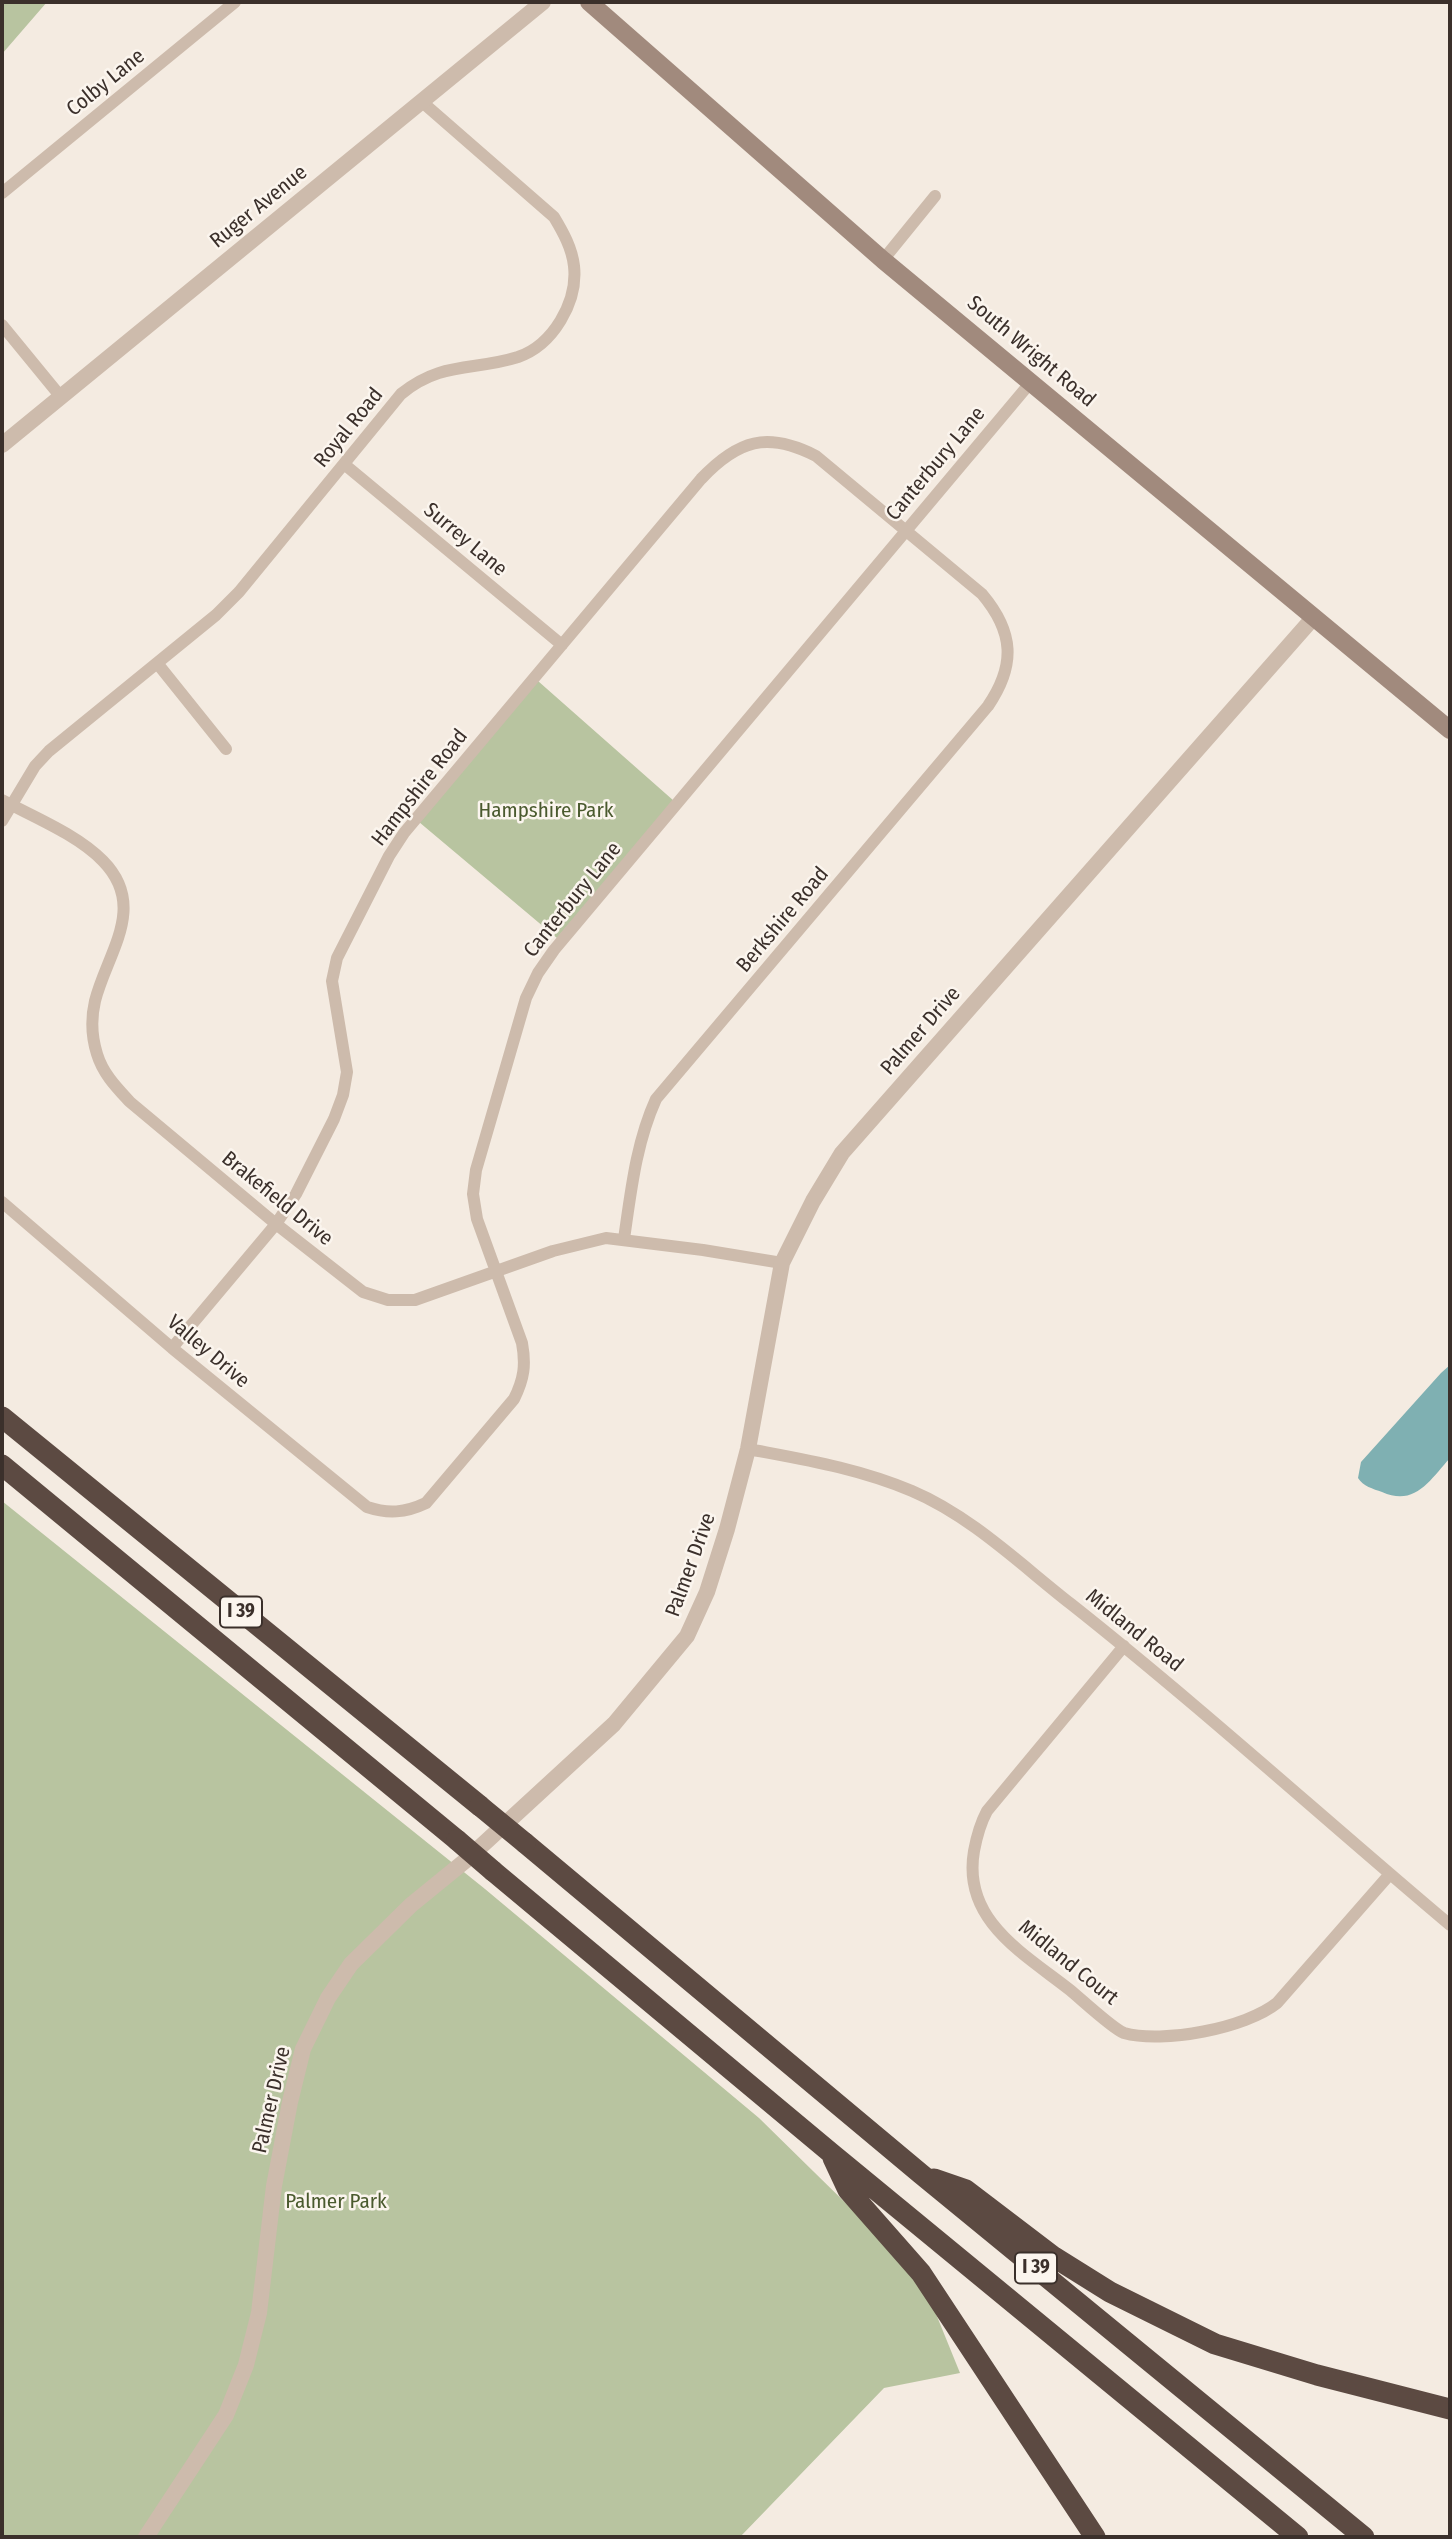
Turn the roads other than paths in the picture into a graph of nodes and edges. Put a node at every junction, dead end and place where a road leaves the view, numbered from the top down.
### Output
1 (235, 2) edge
2 (543, 2) edge
3 (589, 2) edge
4 (421, 102) junction
5 (2, 193) edge
6 (935, 196) dead end
7 (883, 260) junction
8 (2, 325) edge
9 (1031, 382) junction
10 (61, 397) junction
11 (2, 445) edge
12 (344, 464) junction
13 (905, 531) junction
14 (1314, 617) junction
15 (562, 645) junction
16 (157, 663) junction
17 (1450, 730) edge
18 (226, 750) dead end
19 (6, 803) edge
20 (2, 821) edge
21 (2, 1202) edge
22 (276, 1224) junction
23 (624, 1239) junction
24 (782, 1263) junction
25 (496, 1271) junction
26 (172, 1348) junction
27 (2, 1417) edge
28 (748, 1449) junction
29 (2, 1465) edge
30 (399, 1512) joint
31 (1124, 1646) junction
32 (1390, 1874) junction
33 (1450, 1925) edge
34 (831, 2153) junction
35 (920, 2174) junction
36 (1382, 2392) junction
37 (1450, 2400) edge
38 (1450, 2409) edge
39 (146, 2537) edge
40 (1096, 2537) edge
41 (1298, 2537) edge
42 (1364, 2537) edge

1 - 5 street, Colby Lane
2 - 4 street, Ruger Avenue
3 - 7 main road, South Wright Road
4 - 10 street, Ruger Avenue
4 - 12 street, Royal Road
6 - 7 street
7 - 9 main road, South Wright Road
8 - 10 street
9 - 13 street, Canterbury Lane
9 - 14 main road, South Wright Road
10 - 11 street, Ruger Avenue
12 - 15 street, Surrey Lane
12 - 16 street, Royal Road
13 - 15 street, Hampshire Road
13 - 23 street, Berkshire Road
13 - 25 street, Canterbury Lane
14 - 17 main road, South Wright Road
14 - 24 street, Palmer Drive
15 - 22 street, Hampshire Road
16 - 18 street
16 - 19 street, Royal Road
19 - 20 street, Royal Road
19 - 22 street, Brakefield Drive
21 - 26 street, Valley Drive
22 - 25 street, Brakefield Drive
22 - 26 street, Hampshire Road
23 - 24 street, Brakefield Drive
23 - 25 street, Brakefield Drive
24 - 28 street, Palmer Drive
25 - 30 street, Canterbury Lane
26 - 30 street, Valley Drive
27 - 35 highway, I 39, bridge
28 - 31 street, Midland Road
28 - 39 street, Palmer Drive
29 - 34 highway, I 39, bridge
31 - 32 street, Midland Road
31 - 32 street, Midland Court
32 - 33 street, Midland Road
34 - 40 highway
34 - 41 highway, I 39
35 - 36 highway
35 - 42 highway, I 39
36 - 37 highway
36 - 38 highway

